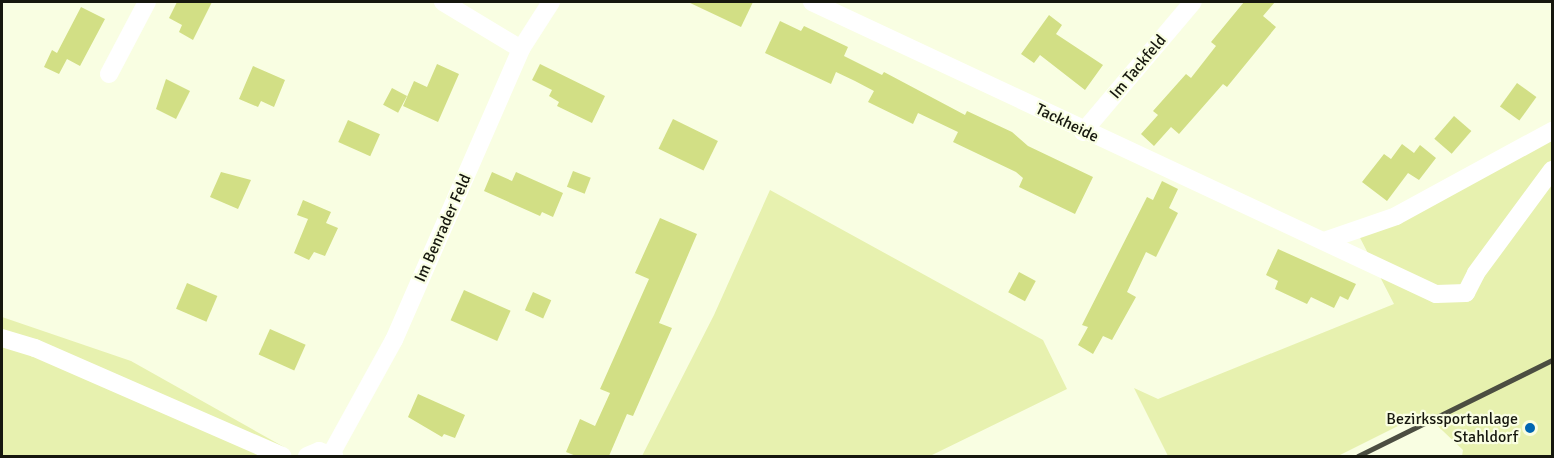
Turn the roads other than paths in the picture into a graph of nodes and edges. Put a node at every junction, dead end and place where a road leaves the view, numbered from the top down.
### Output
1 (147, 2) edge
2 (443, 2) edge
3 (551, 2) edge
4 (812, 2) edge
5 (1193, 2) edge
6 (521, 49) junction
7 (109, 74) dead end
8 (1552, 131) edge
9 (1083, 132) junction
10 (1552, 170) edge
11 (1324, 241) junction
12 (2, 338) edge
13 (332, 455) edge
14 (282, 456) edge
15 (307, 456) edge

1 - 7 street
2 - 6 street
3 - 6 street, Im Benrader Feld
4 - 9 street, Tackheide
5 - 9 street, Im Tackfeld
6 - 13 street, Im Benrader Feld
8 - 11 street
9 - 11 street, Tackheide
10 - 11 street, Tackheide
12 - 14 street
13 - 15 street

